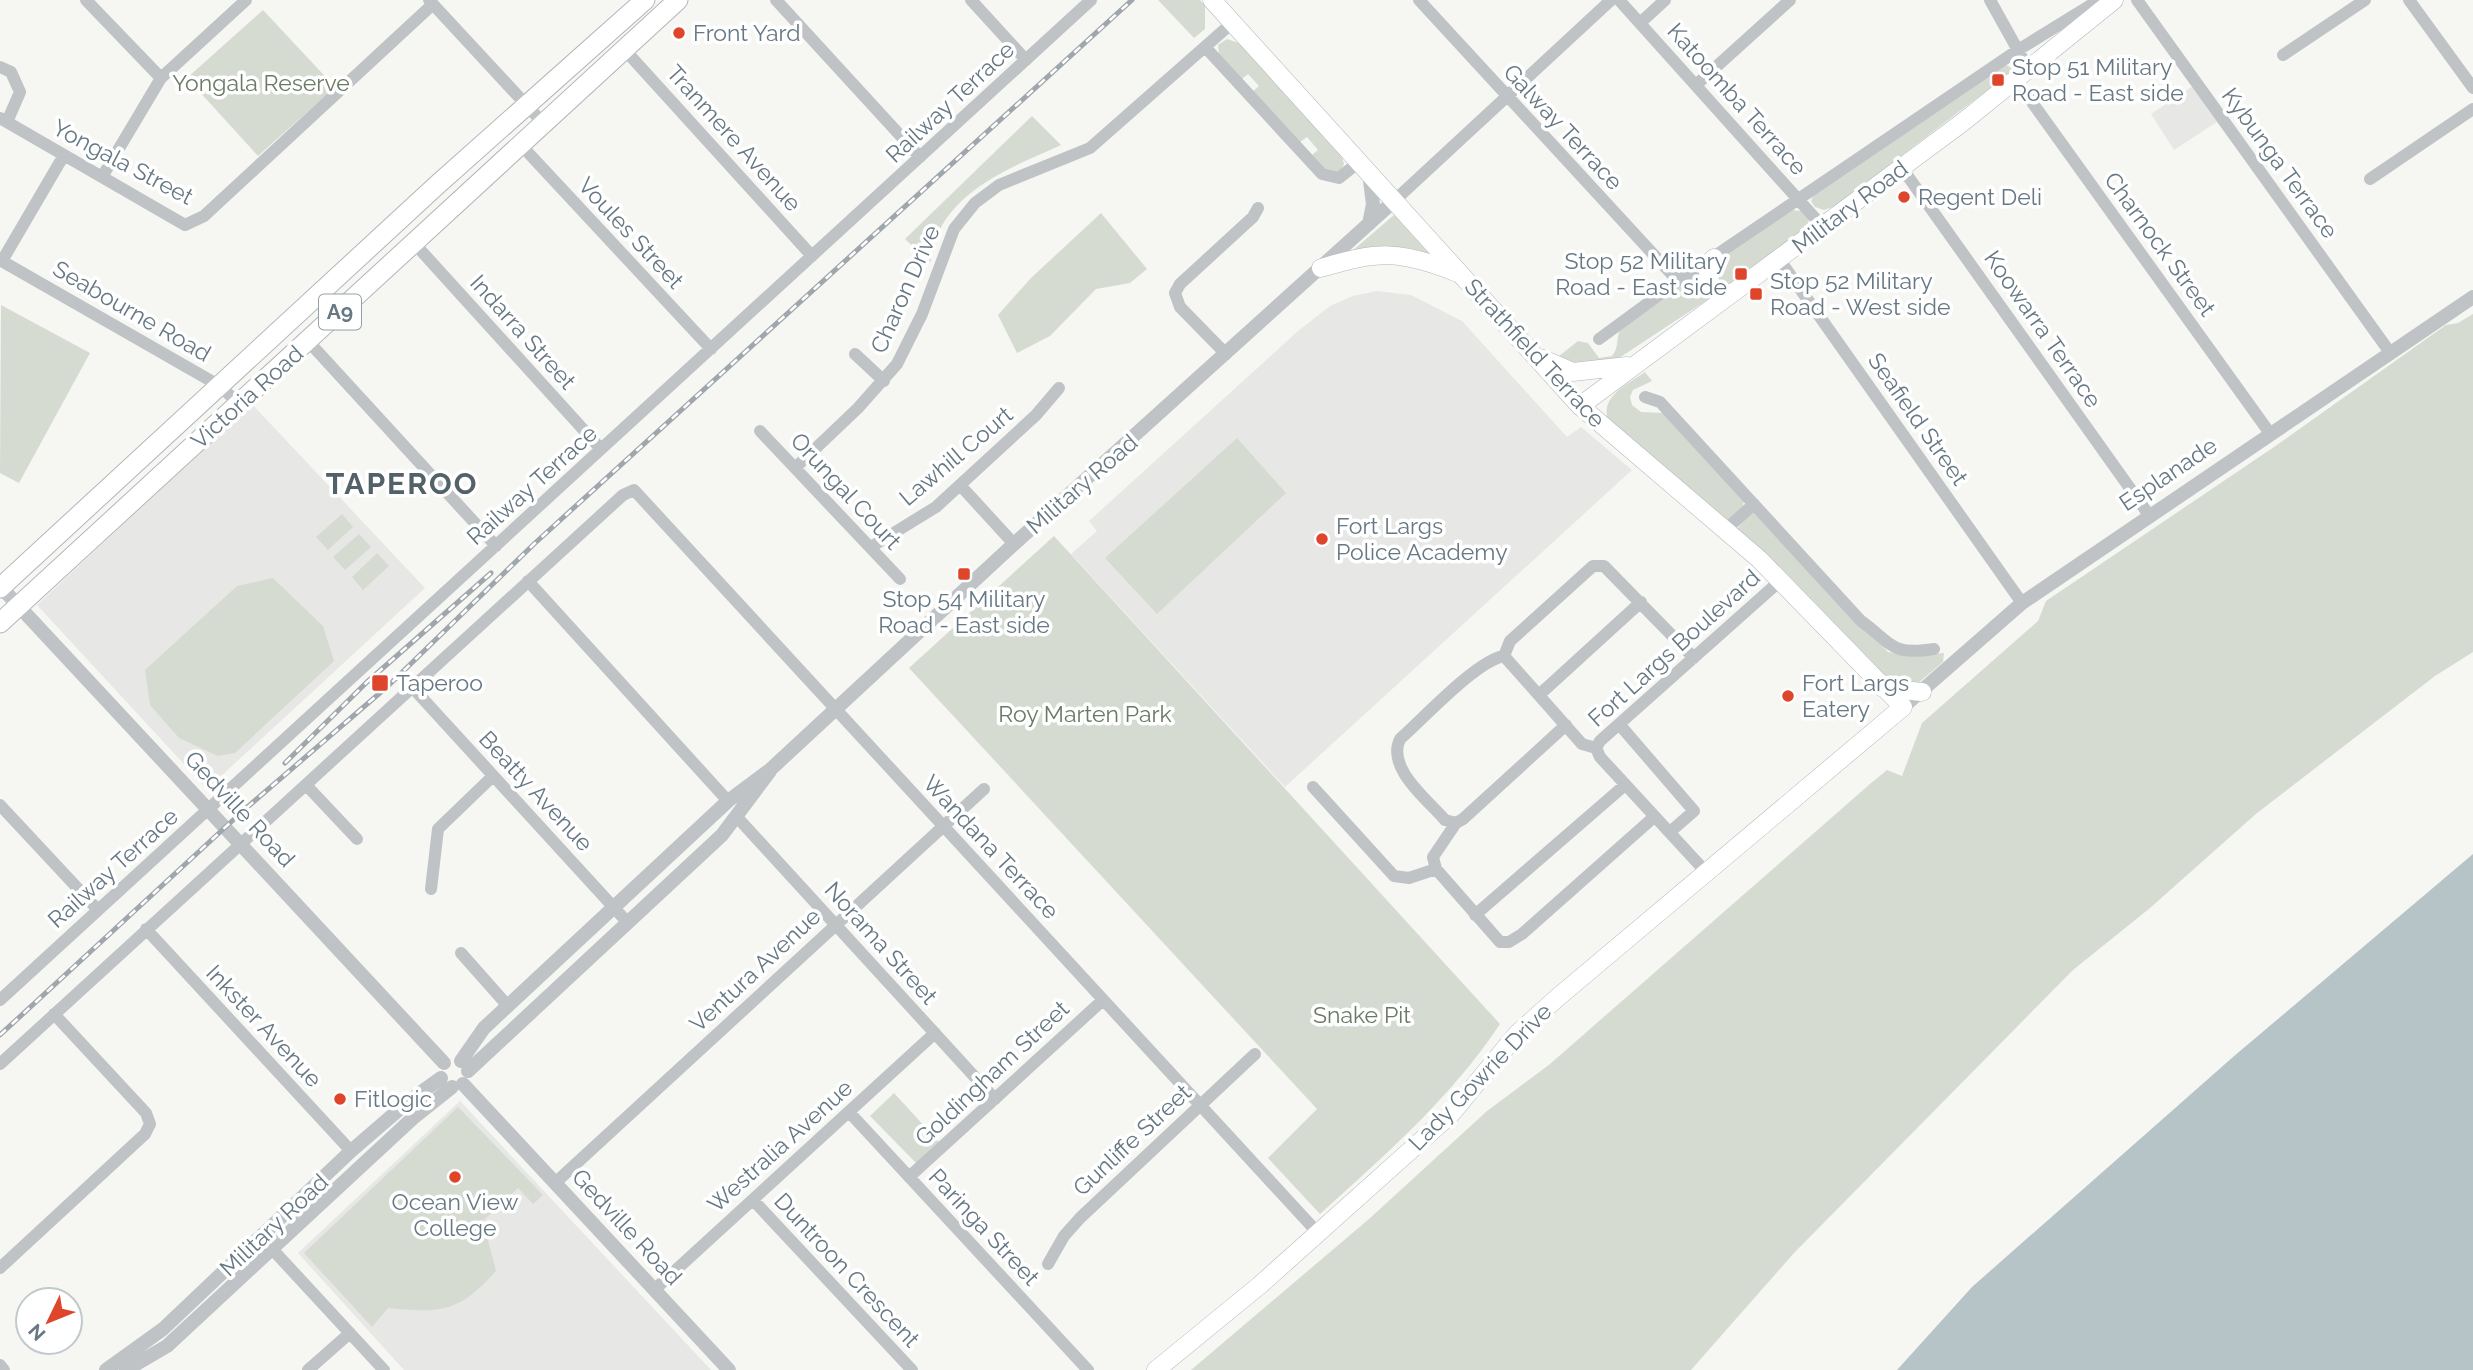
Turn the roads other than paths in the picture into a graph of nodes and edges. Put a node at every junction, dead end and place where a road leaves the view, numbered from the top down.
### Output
1 (86, 0) edge
2 (246, 0) edge
3 (645, 0) edge
4 (678, 0) edge
5 (776, 0) edge
6 (971, 0) edge
7 (1091, 0) edge
8 (1212, 0) edge
9 (1419, 0) edge
10 (1611, 0) edge
11 (1619, 0) edge
12 (1665, 0) edge
13 (1790, 0) edge
14 (1990, 0) edge
15 (2098, 0) edge
16 (2114, 0) edge
17 (2137, 0) edge
18 (2365, 0) edge
19 (2409, 0) edge
20 (431, 2) edge
21 (1232, 23) junction
22 (1640, 23) junction
23 (1206, 48) junction
24 (624, 49) junction
25 (2018, 50) junction
26 (2283, 55) dead end
27 (1026, 60) junction
28 (0, 66) edge
29 (2022, 75) junction
30 (161, 78) junction
31 (1696, 85) junction
32 (2473, 88) edge
33 (1506, 96) junction
34 (527, 106) junction
35 (2473, 109) edge
36 (3, 120) edge
37 (544, 124) junction
38 (521, 145) junction
39 (64, 155) junction
40 (920, 157) junction
41 (1364, 168) junction
42 (1902, 168) junction
43 (102, 177) junction
44 (2370, 180) dead end
45 (1800, 199) junction
46 (1394, 201) junction
47 (1258, 208) dead end
48 (1369, 224) junction
49 (1823, 227) junction
50 (414, 243) junction
51 (812, 256) junction
52 (1714, 258) junction
53 (1779, 259) junction
54 (1, 260) edge
55 (1321, 268) junction
56 (1461, 275) junction
57 (1678, 281) junction
58 (2473, 297) edge
59 (1722, 300) junction
60 (1599, 339) dead end
61 (308, 341) junction
62 (711, 349) junction
63 (2389, 351) junction
64 (855, 354) dead end
65 (1226, 354) junction
66 (1533, 354) junction
67 (1633, 365) junction
68 (884, 381) junction
69 (220, 386) junction
70 (1059, 388) dead end
71 (1645, 397) dead end
72 (239, 404) junction
73 (1580, 406) junction
74 (760, 431) dead end
75 (2269, 432) junction
76 (601, 449) junction
77 (795, 468) junction
78 (960, 485) junction
79 (1754, 504) junction
80 (2149, 515) junction
81 (1725, 530) junction
82 (1014, 544) junction
83 (496, 546) junction
84 (871, 547) junction
85 (900, 579) dead end
86 (1781, 580) junction
87 (528, 581) junction
88 (0, 583) edge
89 (1641, 602) junction
90 (2022, 603) junction
91 (19, 605) junction
92 (0, 623) edge
93 (1934, 649) dead end
94 (1504, 656) junction
95 (1694, 658) junction
96 (1883, 686) junction
97 (413, 688) junction
98 (1922, 692) junction
99 (1539, 695) junction
100 (1903, 707) junction
101 (835, 709) junction
102 (1886, 721) junction
103 (1619, 724) junction
104 (1566, 725) junction
105 (1596, 748) junction
106 (771, 769) junction
107 (493, 776) junction
108 (1625, 785) junction
109 (307, 786) junction
110 (1312, 787) dead end
111 (984, 789) dead end
112 (728, 801) junction
113 (0, 805) edge
114 (209, 809) junction
115 (736, 816) junction
116 (1654, 817) junction
117 (1456, 823) junction
118 (943, 826) junction
119 (1671, 831) junction
120 (357, 839) dead end
121 (243, 846) junction
122 (1436, 870) junction
123 (1706, 872) junction
124 (431, 889) dead end
125 (614, 908) junction
126 (98, 910) junction
127 (1475, 915) junction
128 (628, 923) junction
129 (836, 925) junction
130 (146, 929) junction
131 (461, 953) dead end
132 (0, 1000) edge
133 (1103, 1000) junction
134 (508, 1006) junction
135 (54, 1014) junction
136 (935, 1033) junction
137 (1255, 1054) dead end
138 (0, 1064) edge
139 (457, 1076) junction
140 (995, 1098) junction
141 (1200, 1105) junction
142 (849, 1112) junction
143 (351, 1151) junction
144 (909, 1177) junction
145 (555, 1183) junction
146 (752, 1200) junction
147 (1317, 1233) junction
148 (261, 1237) junction
149 (272, 1249) junction
150 (1048, 1264) dead end
151 (0, 1268) edge
152 (654, 1290) junction
153 (350, 1333) junction
154 (0, 1365) edge
155 (4, 1370) edge
156 (106, 1370) edge
157 (126, 1370) edge
158 (308, 1370) edge
159 (384, 1370) edge
160 (729, 1370) edge
161 (912, 1370) edge
162 (1088, 1370) edge
163 (1157, 1370) edge

1 - 30 street
2 - 30 street
3 - 34 highway, Victoria Road / A9
4 - 24 highway, Victoria Road / A9
5 - 40 street
6 - 27 street
7 - 27 street, Railway Terrace
8 - 21 main road, Strathfield Terrace
9 - 33 street, Galway Terrace
10 - 33 street
11 - 22 street, Katoomba Terrace
12 - 22 street
13 - 31 street
14 - 25 street, Charnock Street
15 - 25 street, Military Road
16 - 29 main road, Military Road
17 - 63 street, Kybunga Terrace
18 - 26 street
19 - 32 street
20 - 34 street
20 - 43 street, Yongala Street
21 - 23 street, Charon Drive
21 - 41 main road, Strathfield Terrace
22 - 31 street, Katoomba Terrace
23 - 41 street
23 - 68 street, Charon Drive
24 - 37 highway, Victoria Road / A9
24 - 51 street, Tranmere Avenue
25 - 29 street, Charnock Street
25 - 45 street, Military Road
27 - 40 street, Railway Terrace
28 - 36 street, Yongala Street
29 - 42 main road, Military Road
29 - 75 street, Charnock Street
30 - 43 street
31 - 45 street, Katoomba Terrace
33 - 46 street
33 - 57 street, Galway Terrace
34 - 37 street
34 - 69 highway, Victoria Road / A9
35 - 44 street
36 - 39 street, Yongala Street
37 - 38 highway, Victoria Road / A9
38 - 50 highway, Victoria Road / A9
38 - 62 street, Voules Street
39 - 43 street, Yongala Street
39 - 54 street
40 - 51 street, Railway Terrace
41 - 46 main road, Strathfield Terrace
41 - 48 street
42 - 49 main road, Military Road
42 - 80 street, Koowarra Terrace
45 - 49 street, Katoomba Terrace
45 - 52 street, Military Road
46 - 48 street, Military Road
46 - 56 main road, Strathfield Terrace
47 - 65 street
48 - 55 street, Military Road
49 - 53 main road, Military Road
50 - 61 highway, Victoria Road / A9
50 - 76 street, Indarra Street
51 - 62 street, Railway Terrace
52 - 57 street, Military Road
52 - 59 main road
53 - 59 main road, Military Road
53 - 90 street, Seafield Street
54 - 69 street, Seabourne Road
55 - 56 main road
55 - 65 street, Military Road
56 - 66 main road, Strathfield Terrace
57 - 60 street, Military Road
58 - 63 street, Esplanade
59 - 67 main road, Military Road
61 - 72 highway, Victoria Road / A9
61 - 83 street
62 - 76 street, Railway Terrace
63 - 75 street, Esplanade
64 - 68 street
65 - 82 street, Military Road
66 - 67 main road
66 - 73 main road, Strathfield Terrace
67 - 73 main road, Military Road
68 - 77 street, Charon Drive
69 - 72 street, Seabourne Road
69 - 88 highway, Victoria Road / A9
70 - 78 street, Lawhill Court
71 - 79 street
72 - 91 highway, Victoria Road / A9
73 - 81 main road, Strathfield Terrace
74 - 77 street, Orungal Court
75 - 80 street, Esplanade
76 - 83 street, Railway Terrace
77 - 84 street, Orungal Court
78 - 82 street
78 - 84 street, Lawhill Court
79 - 81 street
79 - 93 street
80 - 90 street, Esplanade
81 - 86 main road, Strathfield Terrace
82 - 101 street, Military Road
83 - 114 street, Railway Terrace
84 - 85 street, Orungal Court
86 - 95 street, Fort Largs Boulevard
86 - 96 main road, Strathfield Terrace
87 - 97 street
87 - 101 street, Wandana Terrace
87 - 112 street
88 - 91 street, Gedville Road
89 - 94 street
89 - 95 street
89 - 99 street
90 - 98 street, Esplanade
91 - 92 highway, Victoria Road / A9
91 - 114 street, Gedville Road
94 - 99 street
94 - 117 street
95 - 103 street, Fort Largs Boulevard
96 - 98 main road
96 - 100 main road, Strathfield Terrace
96 - 102 main road
97 - 107 street, Beatty Avenue
97 - 109 street
98 - 100 street, Esplanade
99 - 104 street
100 - 102 main road, Lady Gowrie Drive
101 - 106 street, Military Road
101 - 118 street, Wandana Terrace
102 - 123 main road, Lady Gowrie Drive
103 - 105 street, Fort Largs Boulevard
103 - 119 street
104 - 105 street
104 - 117 street
105 - 108 street
106 - 112 street, Military Road
106 - 115 street, Military Road
107 - 124 street
107 - 125 street, Beatty Avenue
108 - 116 street
108 - 127 street
109 - 120 street
109 - 121 street
110 - 122 street
111 - 118 street, Ventura Avenue
112 - 125 street, Military Road
113 - 126 street
114 - 121 street, Gedville Road
114 - 126 street, Railway Terrace
115 - 128 street, Military Road
115 - 129 street, Norama Street
116 - 119 street
116 - 127 street
117 - 122 street
118 - 129 street, Ventura Avenue
118 - 133 street, Wandana Terrace
119 - 123 street
121 - 130 street
121 - 139 street, Gedville Road
122 - 127 street
123 - 147 main road, Lady Gowrie Drive
125 - 128 street, Beatty Avenue
125 - 134 street, Military Road
126 - 132 street, Railway Terrace
128 - 139 street, Military Road
129 - 136 street, Norama Street
129 - 145 street, Ventura Avenue
130 - 135 street
130 - 143 street, Inkster Avenue
131 - 134 street
133 - 140 street, Goldingham Street
133 - 141 street, Wandana Terrace
134 - 139 street, Military Road
135 - 138 street
135 - 151 street
136 - 140 street, Norama Street
136 - 142 street, Westralia Avenue
137 - 141 street, Gunliffe Street
139 - 143 street, Military Road
139 - 145 street, Gedville Road
139 - 149 street, Military Road
140 - 144 street, Goldingham Street
141 - 147 street, Wandana Terrace
141 - 150 street, Gunliffe Street
142 - 144 street, Paringa Street
142 - 146 street, Westralia Avenue
143 - 148 street, Military Road
144 - 162 street, Paringa Street
145 - 152 street, Gedville Road
146 - 152 street, Westralia Avenue
146 - 161 street, Duntroon Crescent
147 - 163 main road, Lady Gowrie Drive
148 - 149 street
148 - 156 street, Military Road
149 - 153 street
149 - 157 street, Military Road
152 - 160 street, Gedville Road
153 - 158 street
153 - 159 street
154 - 155 street

